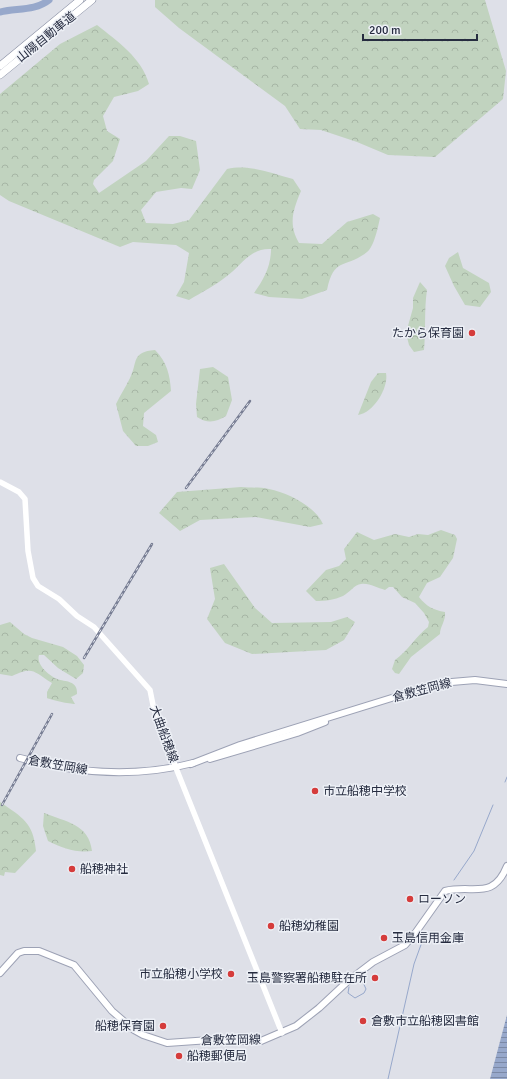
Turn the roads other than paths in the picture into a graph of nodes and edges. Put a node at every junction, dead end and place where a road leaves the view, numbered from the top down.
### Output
1 (80, 0) edge
2 (92, 0) edge
3 (0, 66) edge
4 (0, 75) edge
5 (0, 482) edge
6 (507, 684) edge
7 (20, 758) dead end
8 (176, 768) junction
9 (507, 866) edge
10 (0, 973) edge
11 (282, 1033) junction

1 - 3 highway, 山陽自動車道
2 - 4 highway, 山陽自動車道
5 - 8 main road, 大曲船穂線
6 - 8 main road, 倉敷笠岡線
7 - 8 main road, 倉敷笠岡線
8 - 11 main road, 大曲船穂線
9 - 11 main road, 倉敷笠岡線
10 - 11 main road, 倉敷笠岡線

